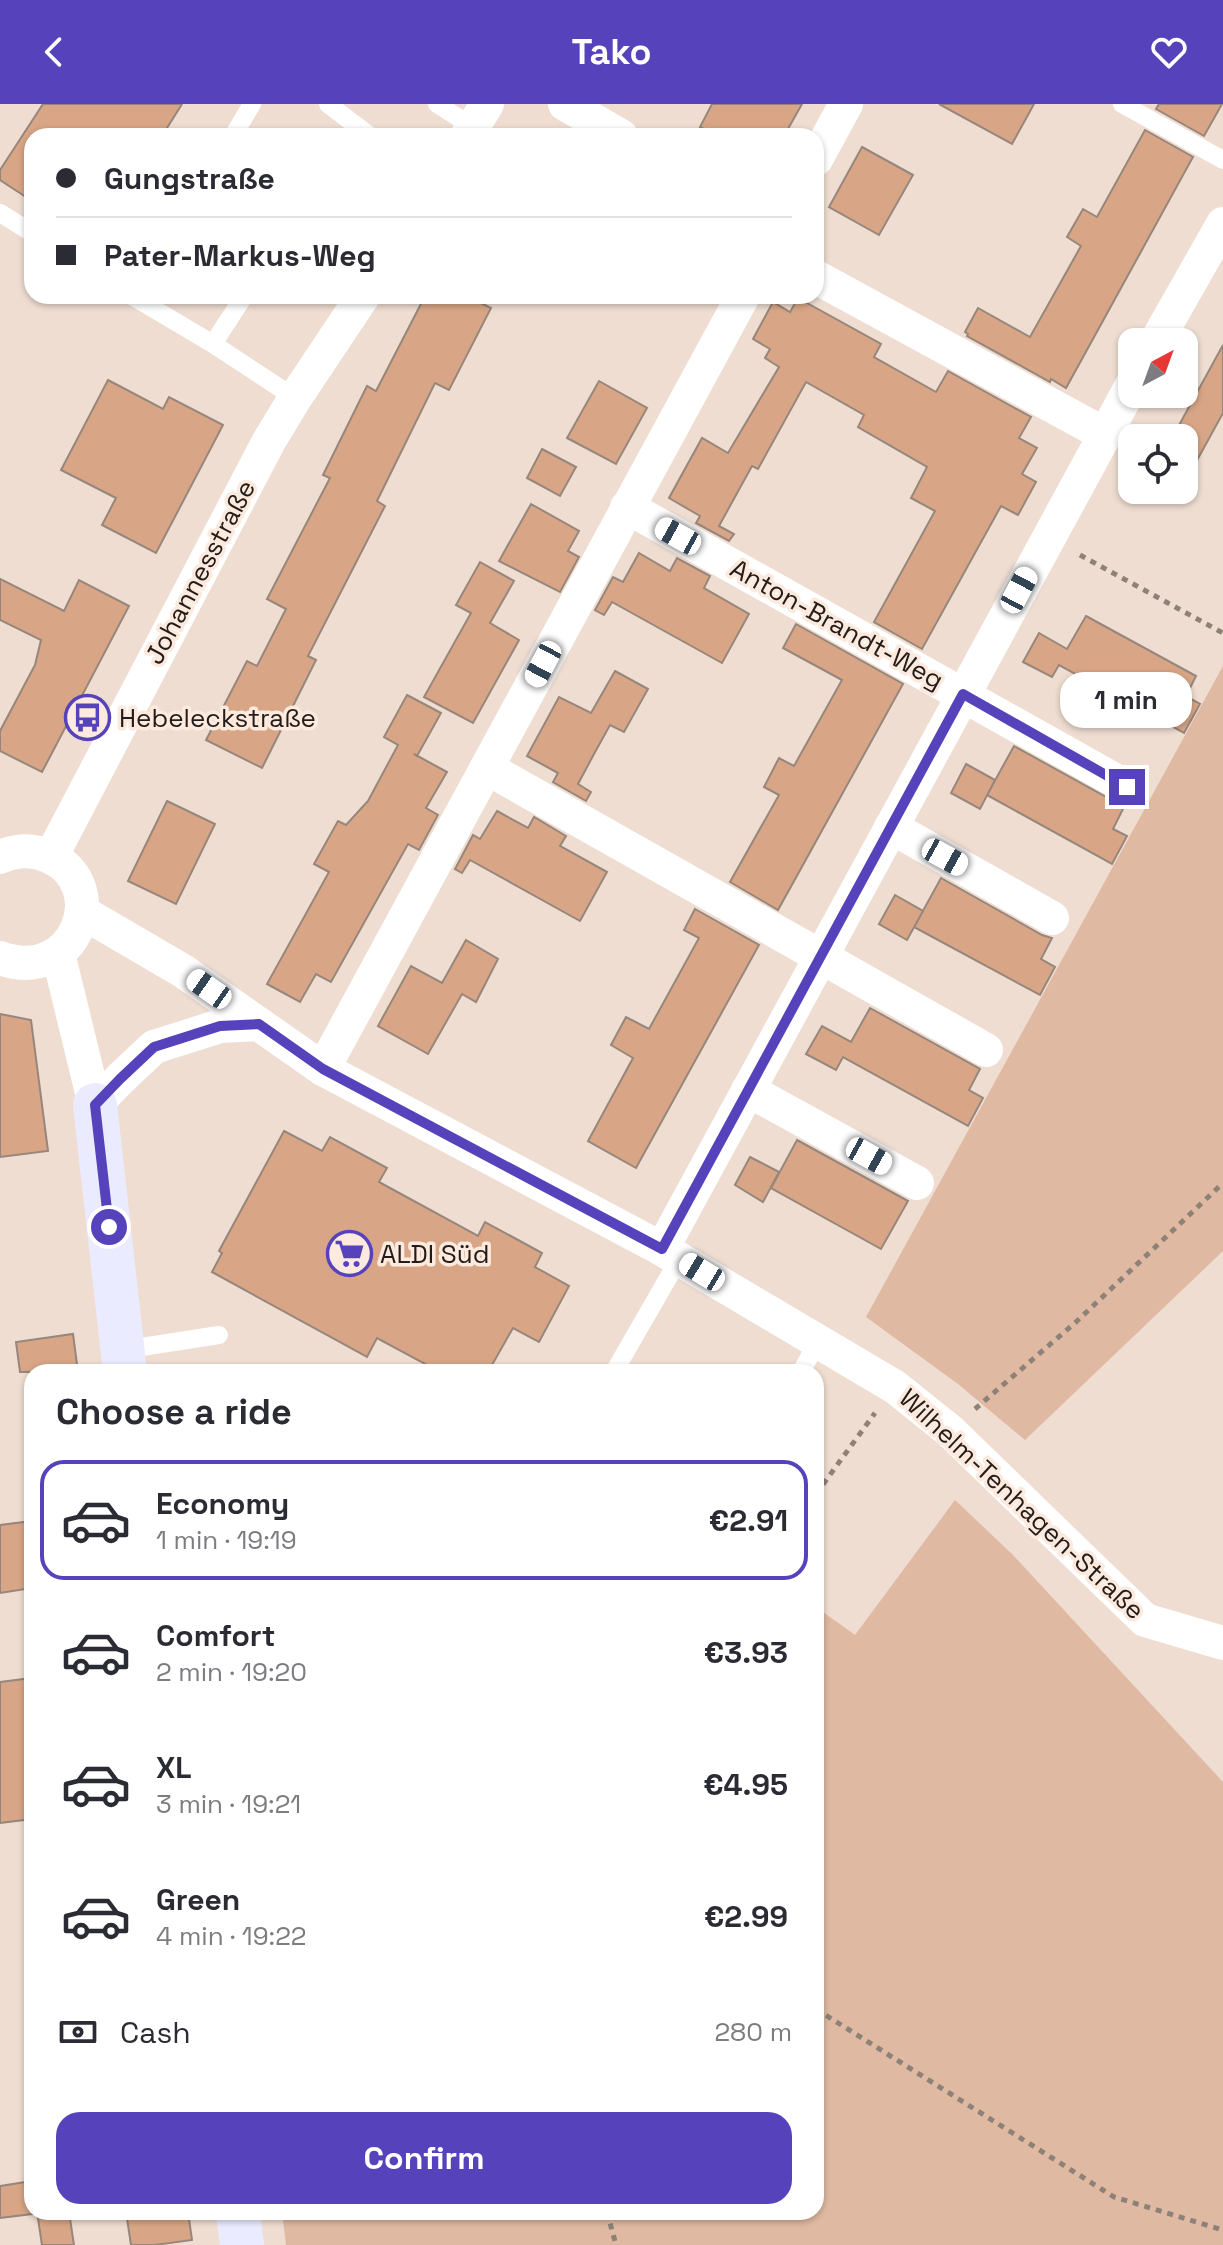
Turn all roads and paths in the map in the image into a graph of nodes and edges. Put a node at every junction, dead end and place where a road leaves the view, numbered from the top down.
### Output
1 (252, 104) edge
2 (328, 104) edge
3 (437, 104) edge
4 (565, 104) edge
5 (846, 104) edge
6 (1122, 104) edge
7 (476, 122) edge
8 (238, 128) edge
9 (353, 128) edge
10 (607, 128) edge
11 (824, 144) edge
12 (1223, 160) edge
13 (0, 213) edge
14 (1223, 224) edge
15 (24, 228) edge
16 (824, 281) edge
17 (147, 304) edge
18 (239, 304) edge
19 (358, 304) edge
20 (739, 304) edge
21 (1164, 328) edge
22 (213, 344) junction
23 (295, 398) junction
24 (1119, 408) edge
25 (1104, 434) junction
26 (627, 507) junction
27 (1047, 538) junction
28 (1223, 633) edge
29 (963, 694) junction
30 (487, 768) junction
31 (1127, 787) dead end
32 (891, 827) junction
33 (0, 857) edge
34 (51, 857) junction
35 (82, 912) junction
36 (1052, 918) dead end
37 (58, 953) junction
38 (821, 956) junction
39 (0, 958) edge
40 (259, 1024) junction
41 (986, 1050) dead end
42 (323, 1069) junction
43 (748, 1090) junction
44 (95, 1105) junction
45 (917, 1183) dead end
46 (1223, 1183) edge
47 (670, 1254) junction
48 (219, 1335) dead end
49 (818, 1341) junction
50 (124, 1361) edge
51 (618, 1364) edge
52 (805, 1364) edge
53 (895, 1387) junction
54 (950, 1431) junction
55 (824, 1483) edge
56 (1223, 1643) edge
57 (824, 2014) edge
58 (239, 2220) edge
59 (609, 2220) edge
60 (1223, 2230) edge
61 (242, 2245) edge
62 (616, 2245) edge

1 - 8 lane
2 - 9 lane
3 - 7 lane
4 - 10 street
5 - 11 street
6 - 12 lane
13 - 15 lane
14 - 21 street
16 - 25 street
17 - 22 lane
18 - 22 lane
19 - 23 street, Johannesstraße
20 - 26 street
22 - 23 lane
23 - 34 street, Johannesstraße
24 - 25 street
25 - 27 street
26 - 29 street, Anton-Brandt-Weg
26 - 30 street
27 - 28 path
27 - 29 street
29 - 31 street, Anton-Brandt-Weg
29 - 32 street
30 - 38 street
30 - 42 street
32 - 36 street
32 - 38 street
33 - 34 street
34 - 35 street
35 - 37 street
35 - 40 street, Wilhelm-Tenhagen-Straße
37 - 39 street
37 - 44 street
38 - 41 street
38 - 43 street
40 - 42 street, Wilhelm-Tenhagen-Straße
40 - 44 street
42 - 47 street, Wilhelm-Tenhagen-Straße
43 - 45 street
43 - 47 street
44 - 50 street
46 - 54 path
47 - 49 street, Wilhelm-Tenhagen-Straße
47 - 51 lane
48 - 50 lane
49 - 52 lane
49 - 53 street, Wilhelm-Tenhagen-Straße
53 - 54 street, Wilhelm-Tenhagen-Straße
53 - 55 path
54 - 56 street, Wilhelm-Tenhagen-Straße
57 - 60 path
58 - 61 street
59 - 62 path

